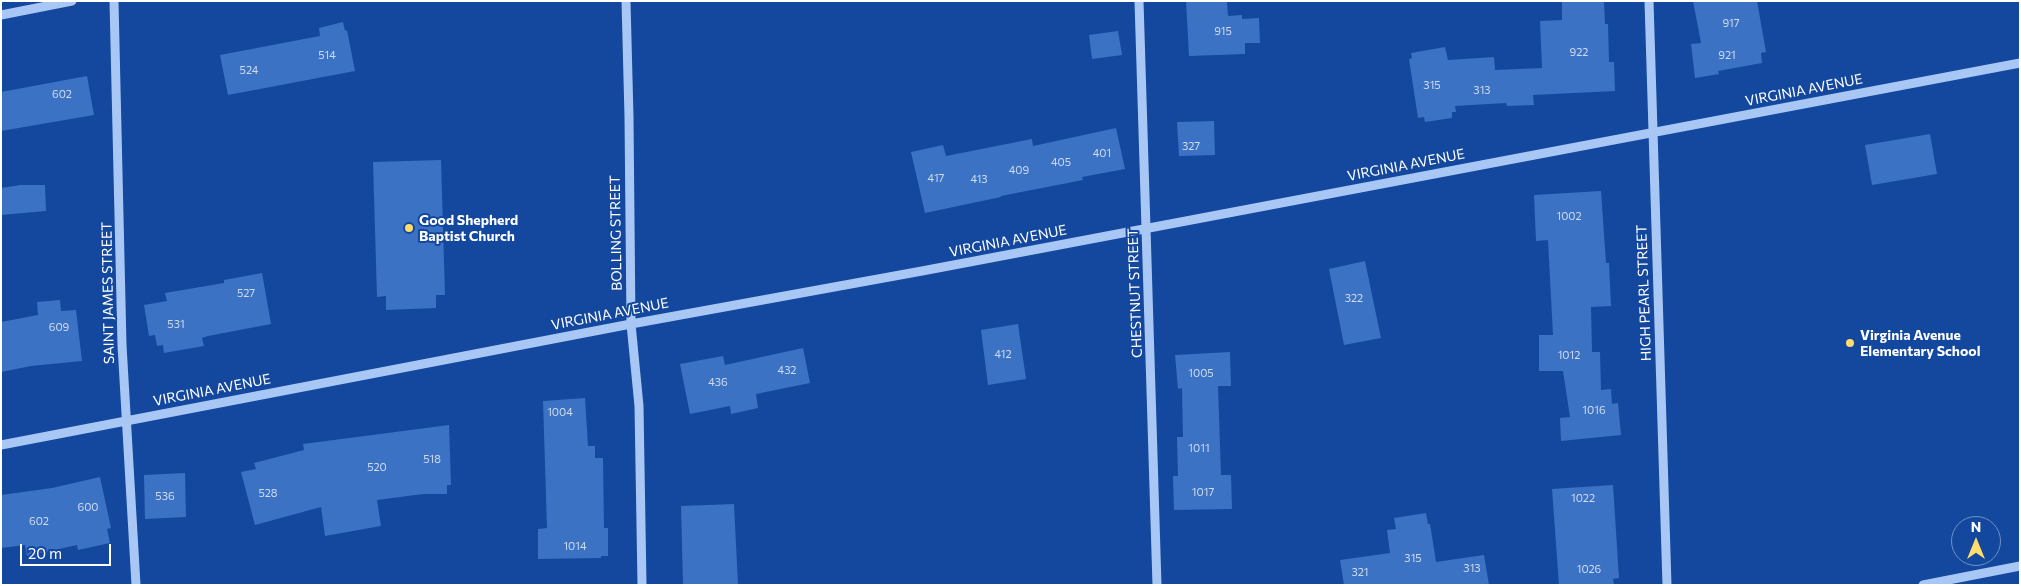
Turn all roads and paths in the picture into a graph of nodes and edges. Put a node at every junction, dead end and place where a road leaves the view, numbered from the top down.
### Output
1 (72, 1) edge
2 (114, 1) edge
3 (626, 1) edge
4 (1139, 1) edge
5 (1648, 1) edge
6 (1, 15) edge
7 (2020, 63) edge
8 (1652, 133) junction
9 (1146, 228) junction
10 (631, 324) junction
11 (127, 421) junction
12 (1, 445) edge
13 (2020, 566) edge
14 (136, 585) edge
15 (642, 585) edge
16 (1157, 585) edge
17 (1667, 585) edge
18 (1923, 585) edge

1 - 6 street
2 - 11 street, SAINT JAMES STREET
3 - 10 street, BOLLING STREET
4 - 9 street, CHESTNUT STREET
5 - 8 street, HIGH PEARL STREET
7 - 8 street, VIRGINIA AVENUE
8 - 9 street, VIRGINIA AVENUE
8 - 17 street, HIGH PEARL STREET
9 - 10 street, VIRGINIA AVENUE
9 - 16 street, CHESTNUT STREET
10 - 11 street, VIRGINIA AVENUE
10 - 15 street, BOLLING STREET
11 - 12 street, VIRGINIA AVENUE
11 - 14 street, SAINT JAMES STREET
13 - 18 street

